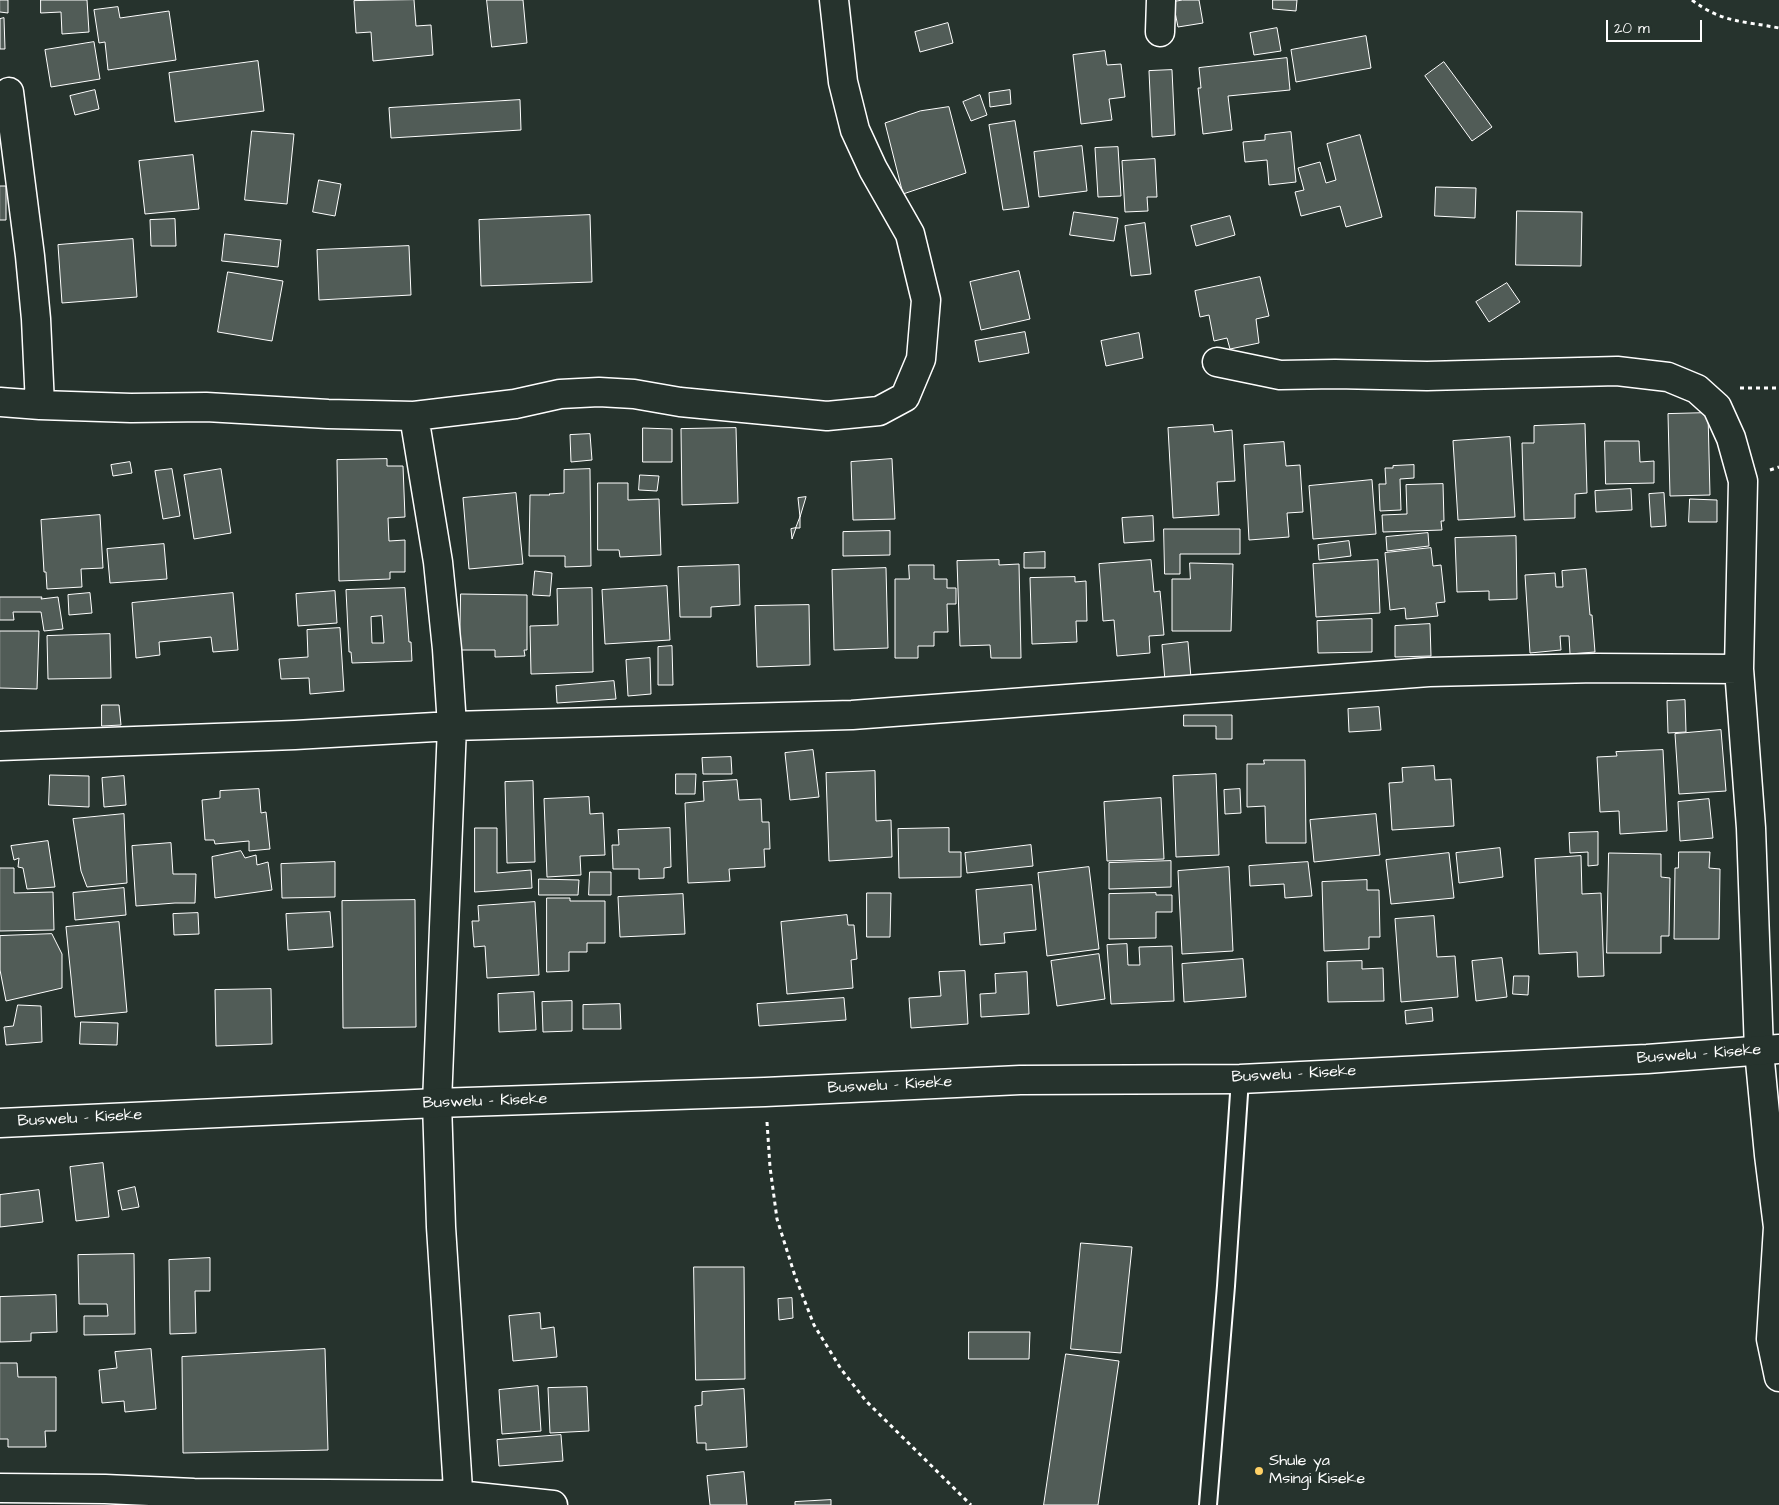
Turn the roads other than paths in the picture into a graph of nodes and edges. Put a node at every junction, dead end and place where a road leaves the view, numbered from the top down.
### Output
1 (834, 0) edge
2 (1161, 0) edge
3 (1160, 32) dead end
4 (9, 92) dead end
5 (1217, 362) dead end
6 (0, 402) edge
7 (40, 406) junction
8 (414, 416) junction
9 (1738, 669) junction
10 (452, 726) junction
11 (0, 746) edge
12 (1769, 1050) edge
13 (1240, 1079) junction
14 (437, 1103) junction
15 (0, 1122) edge
16 (1779, 1377) edge
17 (0, 1488) edge
18 (459, 1500) edge
19 (553, 1505) edge
20 (1208, 1505) edge

1 - 8 street
2 - 3 street
4 - 7 street
5 - 9 street
6 - 7 street
7 - 8 street
8 - 10 street
9 - 10 street
9 - 12 street
10 - 11 street
10 - 14 street
12 - 13 street, Buswelu - Kiseke
12 - 16 street
13 - 14 street, Buswelu - Kiseke
13 - 20 lane
14 - 15 street, Buswelu - Kiseke
14 - 18 street
17 - 18 street
18 - 19 street

